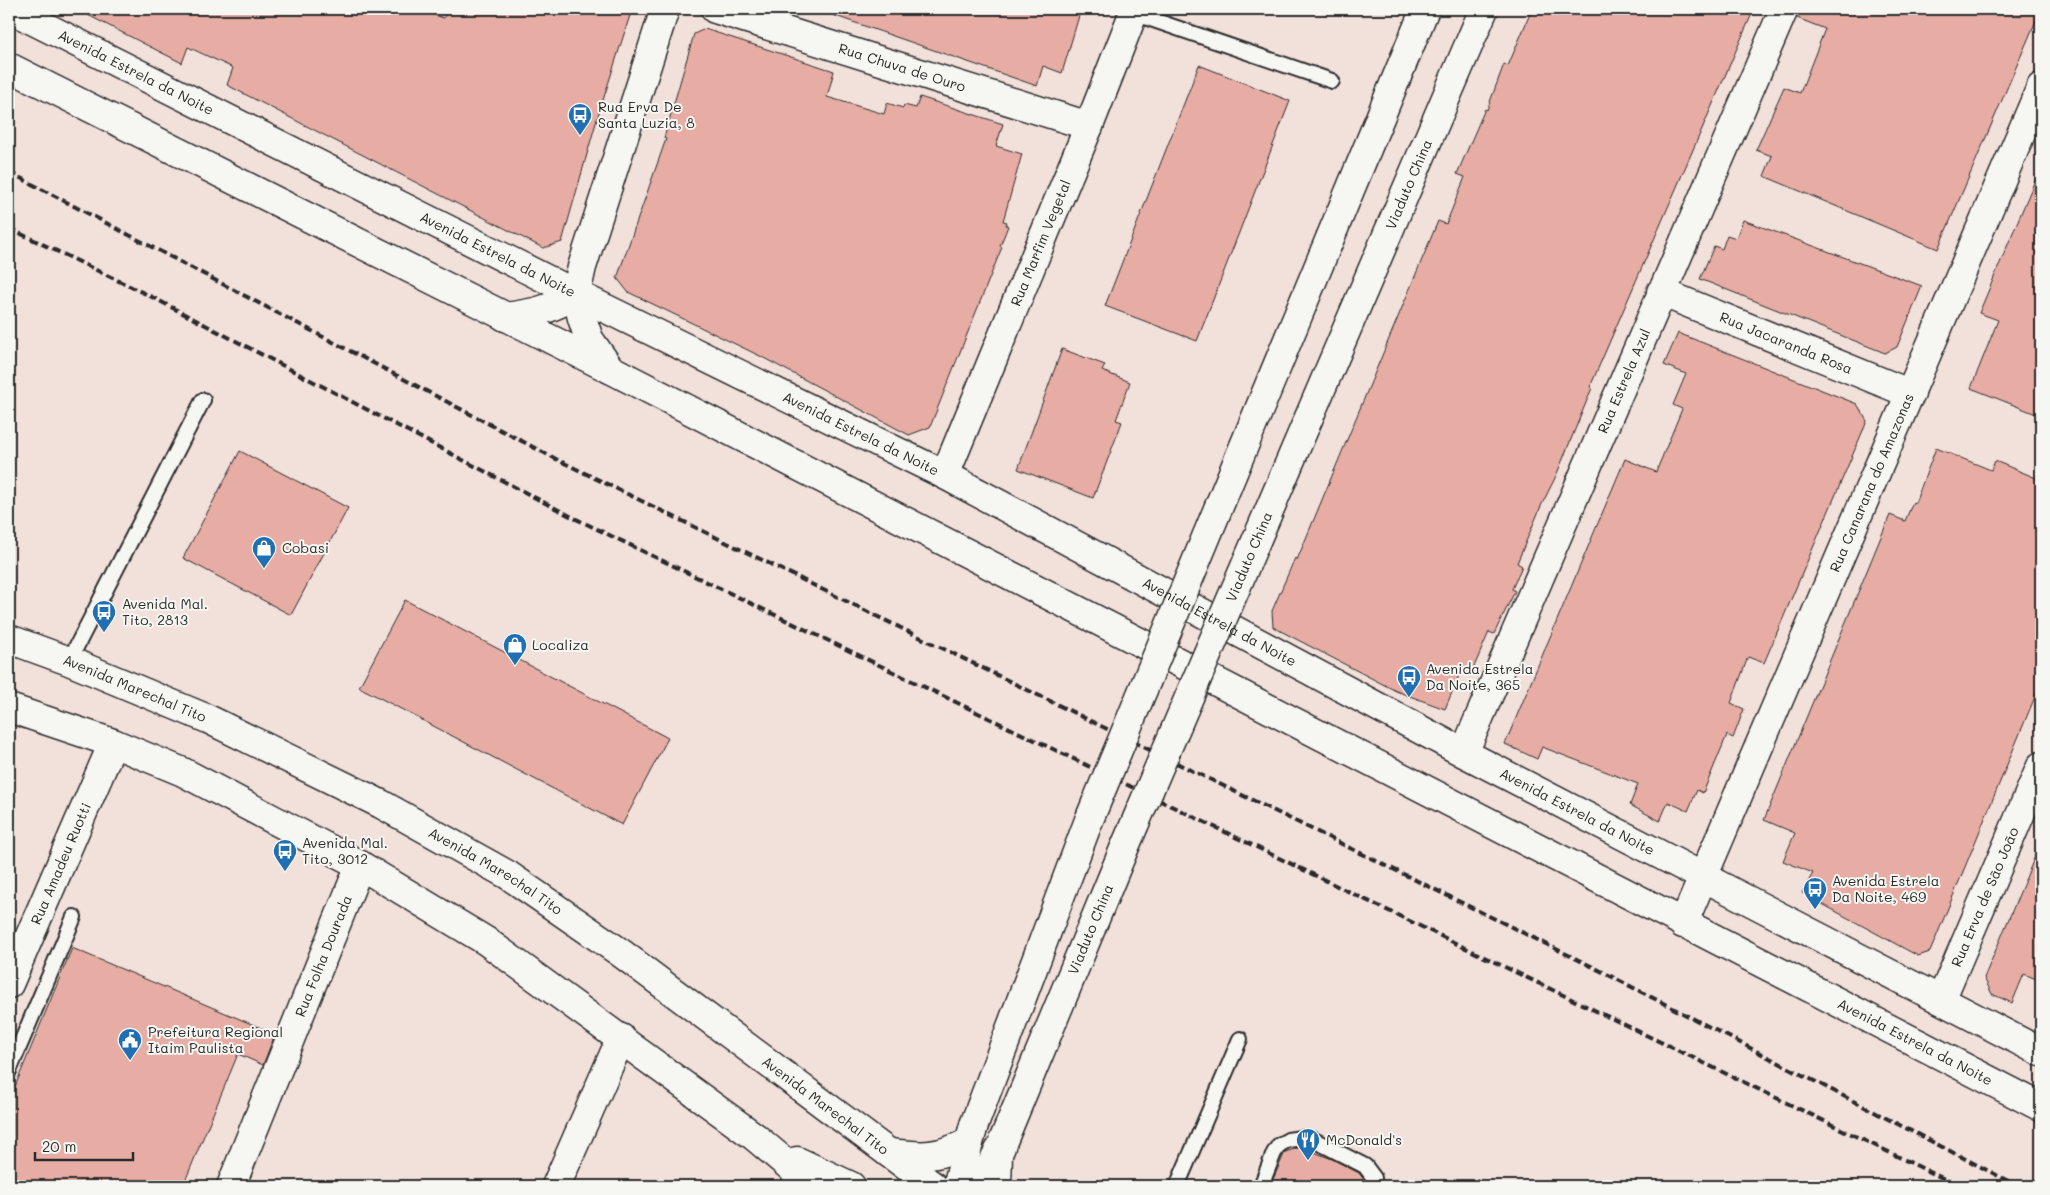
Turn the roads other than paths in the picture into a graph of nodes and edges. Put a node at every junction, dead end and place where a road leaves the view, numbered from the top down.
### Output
1 (10, 9) edge
2 (665, 9) edge
3 (715, 9) edge
4 (1425, 9) edge
5 (1484, 9) edge
6 (1784, 9) edge
7 (1134, 11) edge
8 (9, 67) edge
9 (1332, 81) dead end
10 (2041, 86) edge
11 (1090, 126) junction
12 (1661, 292) junction
13 (576, 294) junction
14 (505, 317) junction
15 (610, 369) junction
16 (1911, 394) junction
17 (203, 400) dead end
18 (945, 475) junction
19 (9, 639) edge
20 (69, 661) junction
21 (9, 708) edge
22 (113, 743) junction
23 (1464, 753) junction
24 (2041, 766) edge
25 (360, 865) junction
26 (1703, 878) junction
27 (74, 917) dead end
28 (1683, 924) junction
29 (9, 984) edge
30 (1941, 1000) junction
31 (622, 1038) junction
32 (1240, 1039) dead end
33 (2041, 1052) edge
34 (9, 1071) edge
35 (2041, 1108) edge
36 (972, 1134) junction
37 (755, 1137) junction
38 (1000, 1147) junction
39 (889, 1153) junction
40 (231, 1186) edge
41 (556, 1186) edge
42 (813, 1186) edge
43 (851, 1186) edge
44 (933, 1186) edge
45 (957, 1186) edge
46 (978, 1186) edge
47 (997, 1186) edge
48 (1177, 1186) edge
49 (1261, 1186) edge
50 (1374, 1186) edge

1 - 13 street, Avenida Estrela da Noite
2 - 13 street
3 - 11 street, Rua Chuva de Ouro
4 - 36 street, bridge
5 - 38 street, Viaduto China, bridge
6 - 12 street, Rua Estrela Azul
7 - 9 lane
7 - 11 street, Rua Marfim Vegetal
8 - 14 street, Avenida Estrela da Noite
10 - 16 street, Rua Canarana do Amazonas
11 - 18 street, Rua Marfim Vegetal
12 - 16 street, Rua Jacaranda Rosa
12 - 23 street, Rua Estrela Azul
13 - 14 street
13 - 15 street
13 - 18 street, Avenida Estrela da Noite
14 - 15 street, Avenida Estrela da Noite
15 - 28 street, Avenida Estrela da Noite
16 - 26 street, Rua Canarana do Amazonas
17 - 20 lane
18 - 23 street, Avenida Estrela da Noite
19 - 20 street, Avenida Marechal Tito
20 - 39 street, Avenida Marechal Tito
21 - 22 street
22 - 25 street
22 - 29 street, Rua Amadeu Ruotti
23 - 26 street, Avenida Estrela da Noite
24 - 30 street, Rua Erva de São João
25 - 31 street
25 - 40 street, Rua Folha Dourada
26 - 28 street
26 - 30 street, Avenida Estrela da Noite
27 - 34 lane
28 - 35 street, Avenida Estrela da Noite
30 - 33 street, Avenida Estrela da Noite
31 - 37 street
31 - 41 street
32 - 48 lane
36 - 39 street
36 - 45 street
37 - 42 street
37 - 43 street
38 - 46 street, Viaduto China
38 - 47 street
39 - 44 street, Avenida Marechal Tito
49 - 50 lane

